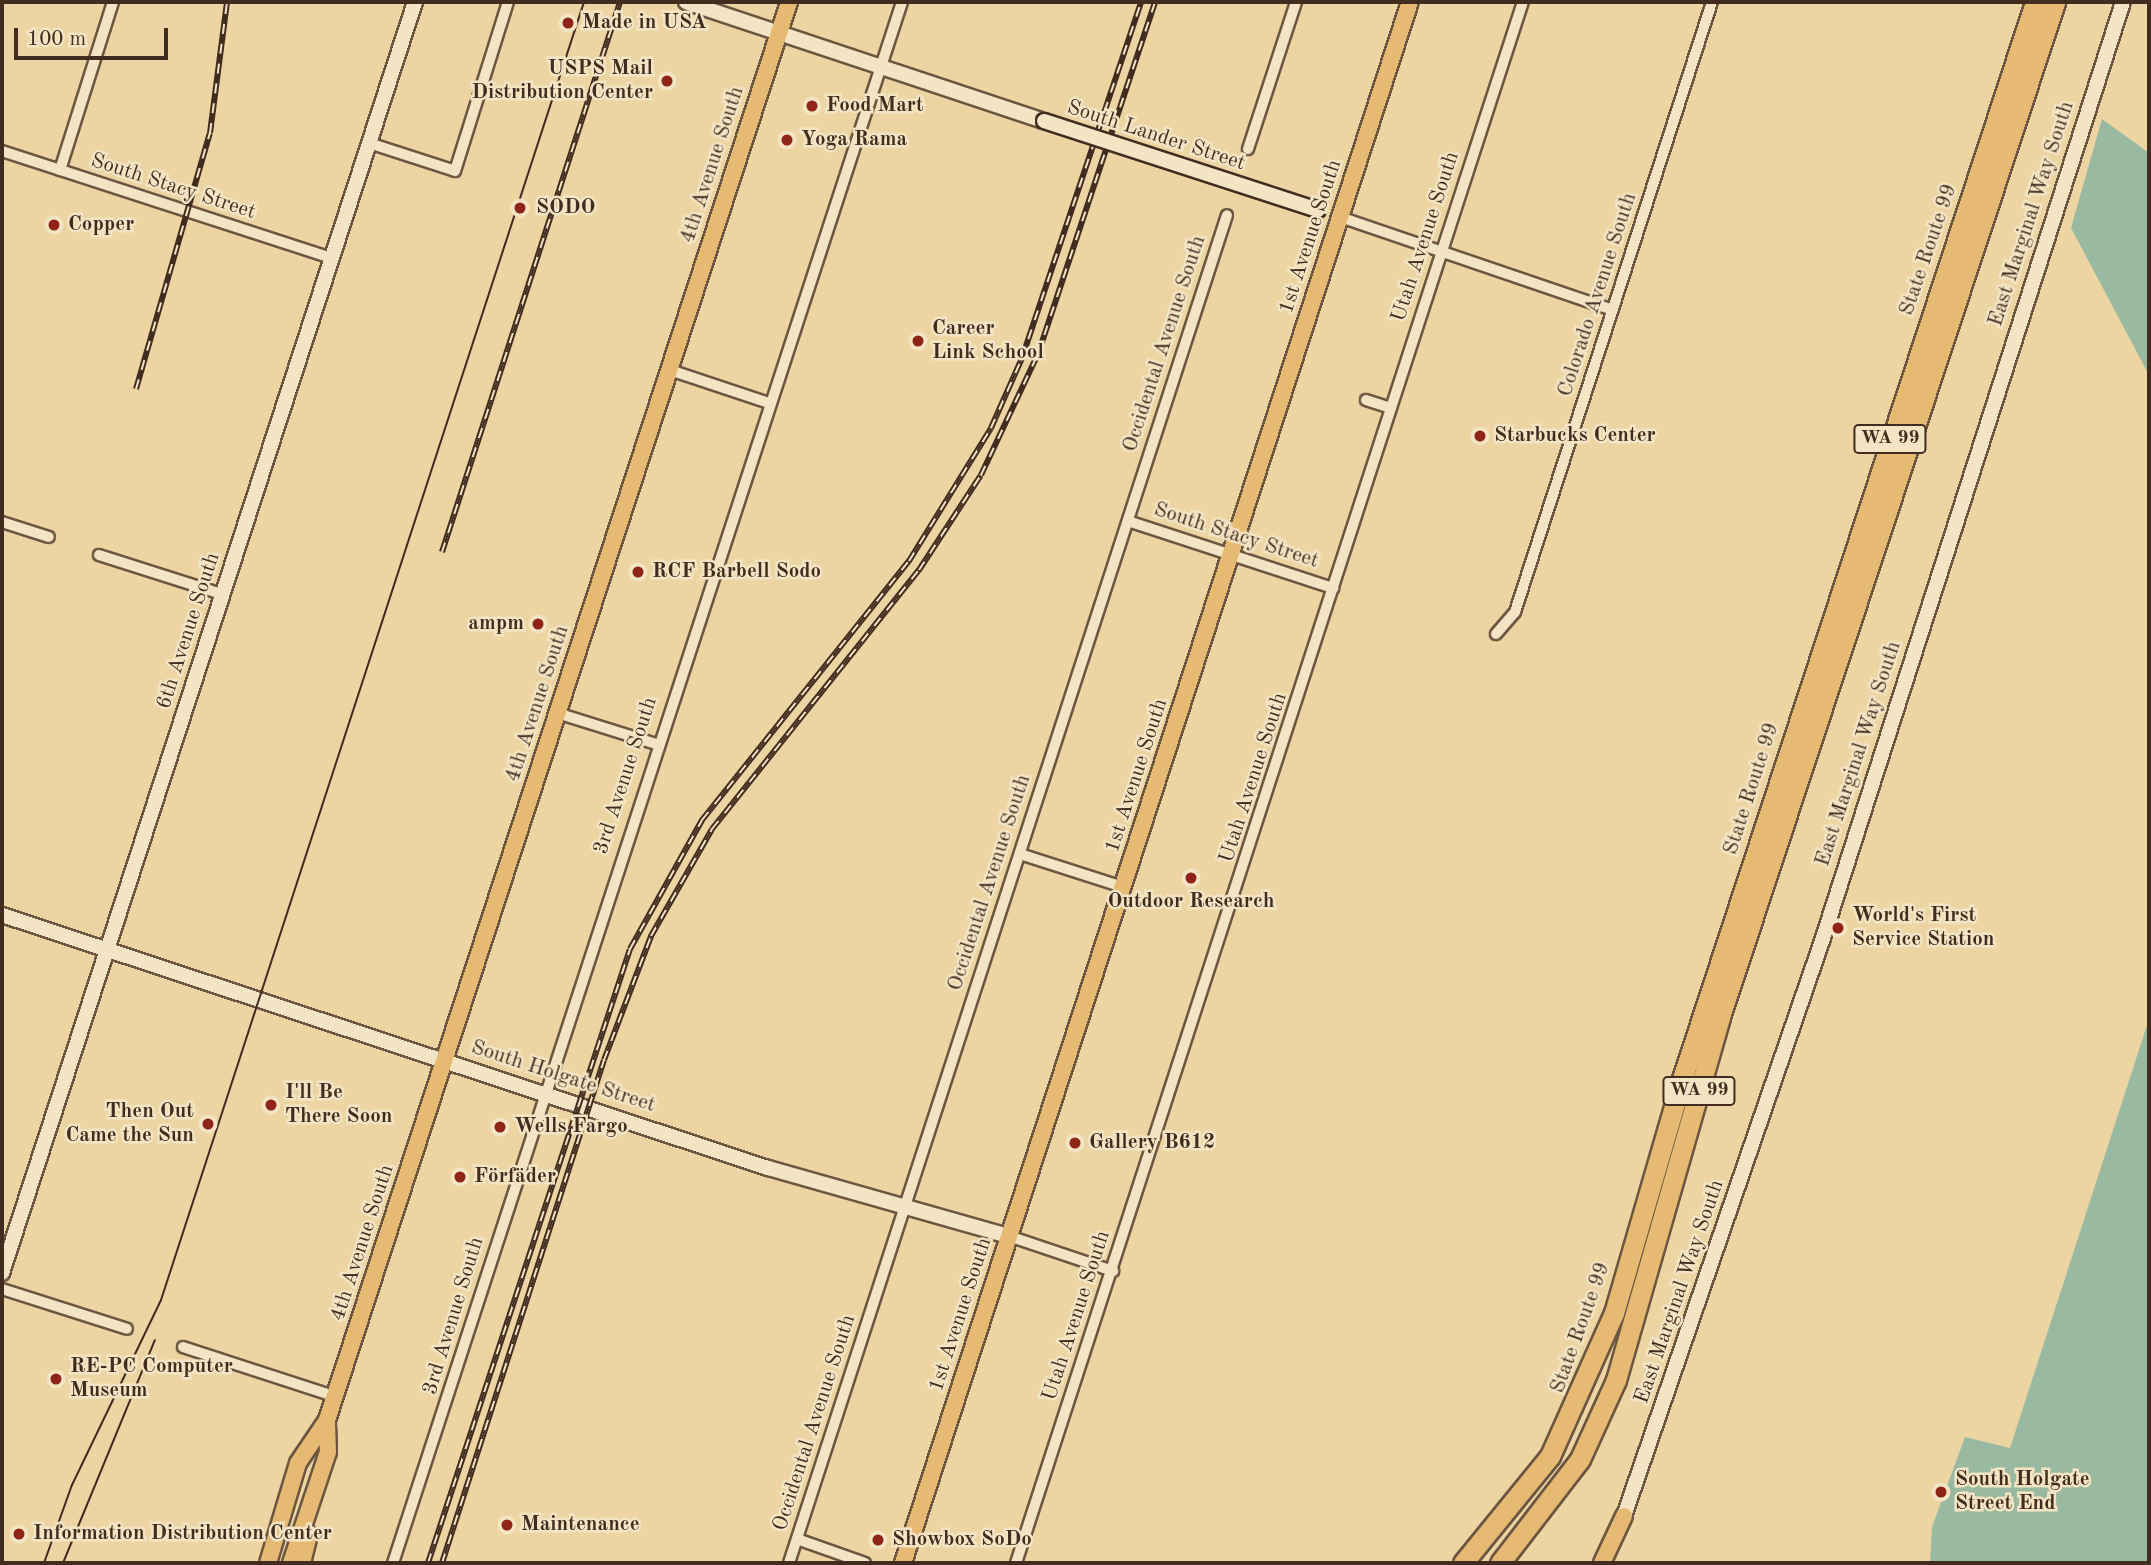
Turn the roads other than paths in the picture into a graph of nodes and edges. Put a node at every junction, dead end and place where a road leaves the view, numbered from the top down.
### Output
1 (113, 2) edge
2 (415, 2) edge
3 (508, 2) edge
4 (686, 2) edge
5 (789, 2) edge
6 (902, 2) edge
7 (1296, 2) edge
8 (1410, 2) edge
9 (1523, 2) edge
10 (1712, 2) edge
11 (2035, 2) edge
12 (2054, 2) edge
13 (2123, 2) edge
14 (779, 32) junction
15 (880, 66) junction
16 (369, 143) junction
17 (1248, 149) dead end
18 (2, 151) edge
19 (60, 170) junction
20 (1989, 172) junction
21 (1227, 215) dead end
22 (1340, 217) junction
23 (1442, 251) junction
24 (332, 258) junction
25 (1614, 310) junction
26 (670, 370) junction
27 (1366, 400) dead end
28 (769, 403) junction
29 (1391, 408) junction
30 (1128, 521) junction
31 (2, 522) edge
32 (49, 537) dead end
33 (99, 555) dead end
34 (1230, 555) junction
35 (1333, 589) junction
36 (224, 595) junction
37 (1496, 634) dead end
38 (557, 713) junction
39 (656, 744) junction
40 (1020, 854) junction
41 (1123, 887) junction
42 (2, 915) edge
43 (107, 949) junction
44 (445, 1060) junction
45 (545, 1092) junction
46 (906, 1204) junction
47 (1009, 1236) junction
48 (1113, 1271) junction
49 (2, 1273) edge
50 (2, 1289) edge
51 (127, 1329) dead end
52 (183, 1347) dead end
53 (334, 1396) junction
54 (327, 1420) junction
55 (309, 1505) junction
56 (1625, 1517) joint
57 (797, 1539) junction
58 (268, 1563) edge
59 (279, 1563) edge
60 (291, 1563) edge
61 (302, 1563) edge
62 (393, 1563) edge
63 (789, 1563) edge
64 (865, 1563) edge
65 (903, 1563) edge
66 (1016, 1563) edge
67 (1463, 1563) edge
68 (1500, 1563) edge
69 (1602, 1563) edge

1 - 19 street
2 - 16 main road, 6th Avenue South
3 - 16 street
4 - 14 main road, South Lander Street
5 - 14 main road, 4th Avenue South
6 - 15 street, 3rd Avenue South
7 - 17 street
8 - 22 main road, 1st Avenue South
9 - 23 street, Utah Avenue South
10 - 25 street, Colorado Avenue South
11 - 20 highway, State Route 99 / WA 99
12 - 20 highway, State Route 99 / WA 99
13 - 56 main road, East Marginal Way South
14 - 15 main road, South Lander Street
14 - 26 main road, 4th Avenue South
15 - 22 main road, South Lander Street, bridge
15 - 28 street, 3rd Avenue South
16 - 24 main road, 6th Avenue South
18 - 19 street, South Stacy Street
19 - 24 street, South Stacy Street
20 - 67 highway, State Route 99 / WA 99
20 - 68 highway, State Route 99 / WA 99
21 - 30 street, Occidental Avenue South
22 - 23 street, South Lander Street
22 - 34 main road, 1st Avenue South
23 - 25 street, South Lander Street
23 - 29 street, Utah Avenue South
24 - 36 main road, 6th Avenue South
25 - 37 street, Colorado Avenue South
26 - 28 street
26 - 38 main road, 4th Avenue South
27 - 29 street
28 - 39 street, 3rd Avenue South
29 - 35 street, Utah Avenue South
30 - 34 street, South Stacy Street
30 - 40 street, Occidental Avenue South
31 - 32 street
33 - 36 street
34 - 35 street, South Stacy Street
34 - 41 main road, 1st Avenue South
35 - 48 street, Utah Avenue South
36 - 43 main road, 6th Avenue South
38 - 39 street
38 - 44 main road, 4th Avenue South
39 - 45 street, 3rd Avenue South
40 - 41 street
40 - 46 street, Occidental Avenue South
41 - 47 main road, 1st Avenue South
42 - 43 main road, South Holgate Street
43 - 44 main road, South Holgate Street
43 - 49 main road, 6th Avenue South
44 - 45 main road, South Holgate Street
44 - 53 main road, 4th Avenue South
45 - 46 main road, South Holgate Street
45 - 62 street, 3rd Avenue South
46 - 47 main road, South Holgate Street
46 - 57 street, Occidental Avenue South
47 - 48 street, South Holgate Street
47 - 65 main road, 1st Avenue South
48 - 66 street, Utah Avenue South
50 - 51 street
52 - 53 street
53 - 54 main road, 4th Avenue South
54 - 55 main road, 4th Avenue South
54 - 58 main road, 4th Avenue South
54 - 59 main road
55 - 60 main road, 4th Avenue South
55 - 61 main road
56 - 69 main road
57 - 63 street, Occidental Avenue South
57 - 64 street

